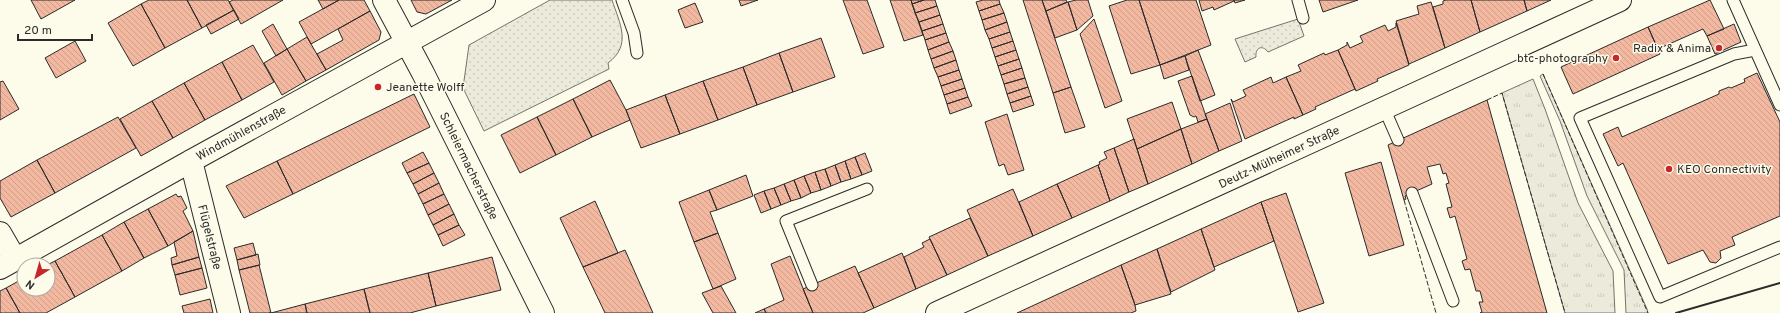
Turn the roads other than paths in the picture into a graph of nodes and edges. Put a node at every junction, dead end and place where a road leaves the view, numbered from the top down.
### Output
1 (384, 0) edge
2 (484, 0) edge
3 (622, 0) edge
4 (1298, 0) edge
5 (1620, 0) edge
6 (1733, 0) edge
7 (1303, 18) dead end
8 (407, 41) junction
9 (1755, 50) junction
10 (638, 53) dead end
11 (1780, 105) edge
12 (1384, 108) junction
13 (1398, 140) dead end
14 (190, 161) junction
15 (868, 189) dead end
16 (1412, 193) dead end
17 (0, 233) edge
18 (1780, 247) edge
19 (7, 264) edge
20 (812, 285) dead end
21 (1453, 301) dead end
22 (229, 313) edge
23 (541, 313) edge
24 (937, 313) edge

1 - 8 street, Schleiermacherstraße
2 - 8 street, Windmühlenstraße
3 - 10 lane
4 - 7 lane
5 - 12 street, Deutz-Mülheimer Straße
6 - 9 lane
8 - 14 street, Windmühlenstraße
8 - 23 street, Schleiermacherstraße
9 - 11 lane
9 - 18 lane
12 - 13 lane
12 - 24 street, Deutz-Mülheimer Straße
14 - 19 street, Windmühlenstraße
14 - 22 street, Flügelstraße
15 - 20 lane
16 - 21 lane
17 - 19 street

